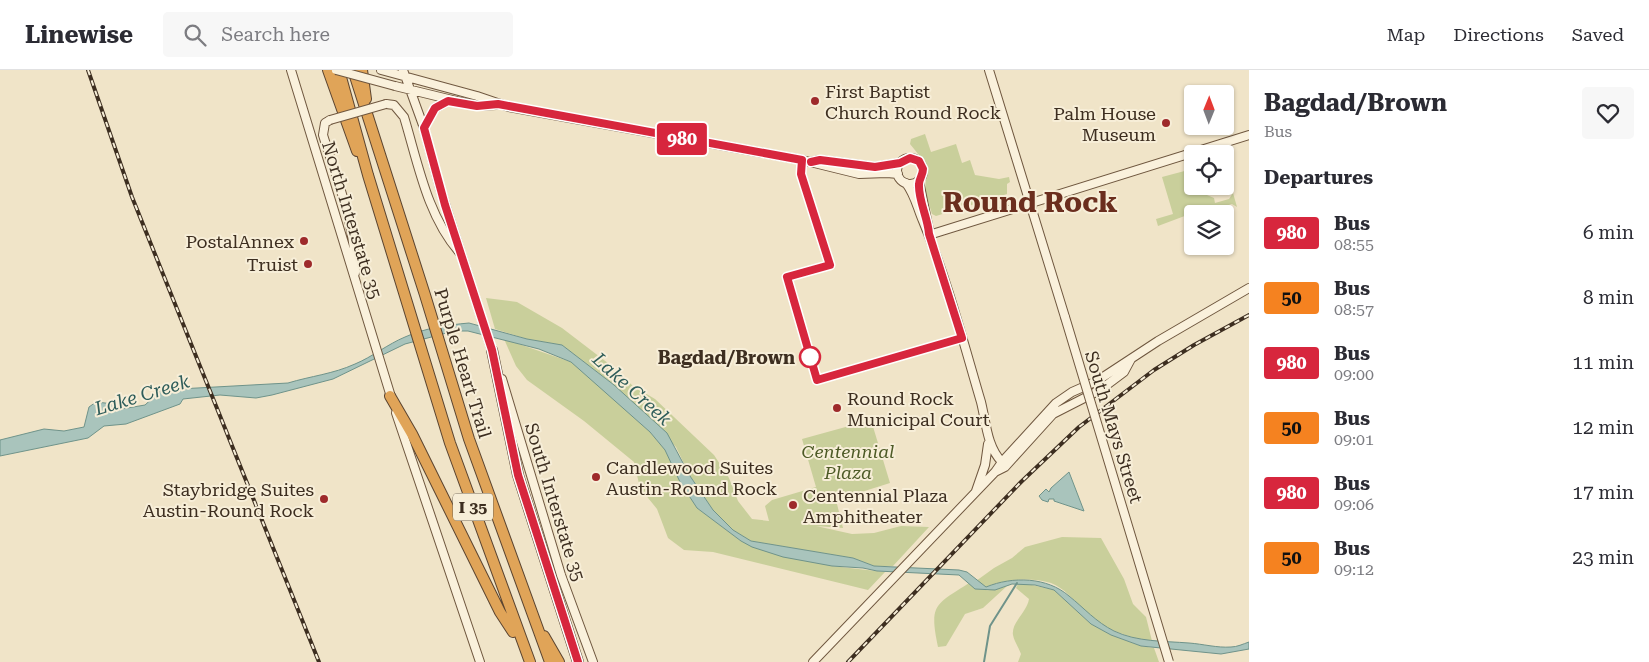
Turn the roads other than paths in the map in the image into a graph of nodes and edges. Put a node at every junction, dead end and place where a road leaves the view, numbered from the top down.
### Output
1 (284, 70) edge
2 (291, 70) edge
3 (328, 70) edge
4 (338, 70) edge
5 (353, 70) edge
6 (362, 70) edge
7 (381, 70) edge
8 (989, 70) edge
9 (404, 73) edge
10 (295, 83) junction
11 (410, 90) junction
12 (448, 101) junction
13 (498, 104) junction
14 (365, 105) junction
15 (424, 128) junction
16 (1249, 134) edge
17 (811, 162) junction
18 (900, 163) junction
19 (898, 174) junction
20 (368, 176) junction
21 (918, 181) junction
22 (906, 183) junction
23 (1029, 202) junction
24 (929, 234) junction
25 (461, 256) junction
26 (354, 280) junction
27 (1249, 288) edge
28 (492, 350) junction
29 (1131, 359) junction
30 (390, 396) junction
31 (1044, 423) junction
32 (989, 435) junction
33 (1002, 462) junction
34 (996, 472) junction
35 (976, 492) junction
36 (530, 614) junction
37 (524, 649) junction
38 (480, 662) edge
39 (530, 662) edge
40 (550, 662) edge
41 (559, 662) edge
42 (578, 662) edge
43 (593, 662) edge
44 (813, 662) edge
45 (1169, 662) edge

1 - 10 main road
2 - 10 main road, North Interstate 35
3 - 20 highway
4 - 11 main road, bridge
4 - 20 highway, Purple Heart Trail / I 35
5 - 14 highway, Purple Heart Trail / I 35
6 - 14 highway
7 - 9 main road
8 - 23 main road, South Mays Street
9 - 11 main road
9 - 13 main road
10 - 26 main road, North Interstate 35
11 - 12 main road
11 - 15 main road
12 - 13 main road
12 - 15 main road
13 - 17 main road
14 - 36 highway, Purple Heart Trail / I 35
15 - 25 main road
16 - 23 main road
17 - 18 main road
17 - 19 main road
18 - 19 main road
18 - 21 main road
19 - 22 main road
20 - 37 highway, Purple Heart Trail / I 35
21 - 22 main road
21 - 24 main road
22 - 24 main road
23 - 24 main road
23 - 45 main road, South Mays Street, bridge
24 - 32 main road
25 - 26 main road, bridge
25 - 28 main road
26 - 30 main road, North Interstate 35
27 - 29 main road
28 - 42 highway
28 - 43 main road, South Interstate 35
29 - 31 main road
29 - 33 main road
30 - 37 highway
30 - 38 main road
31 - 33 main road
31 - 34 main road
32 - 33 main road
32 - 35 main road
33 - 34 main road
34 - 35 main road
35 - 44 main road
36 - 40 highway, Purple Heart Trail / I 35
36 - 41 highway
37 - 39 highway, Purple Heart Trail / I 35

